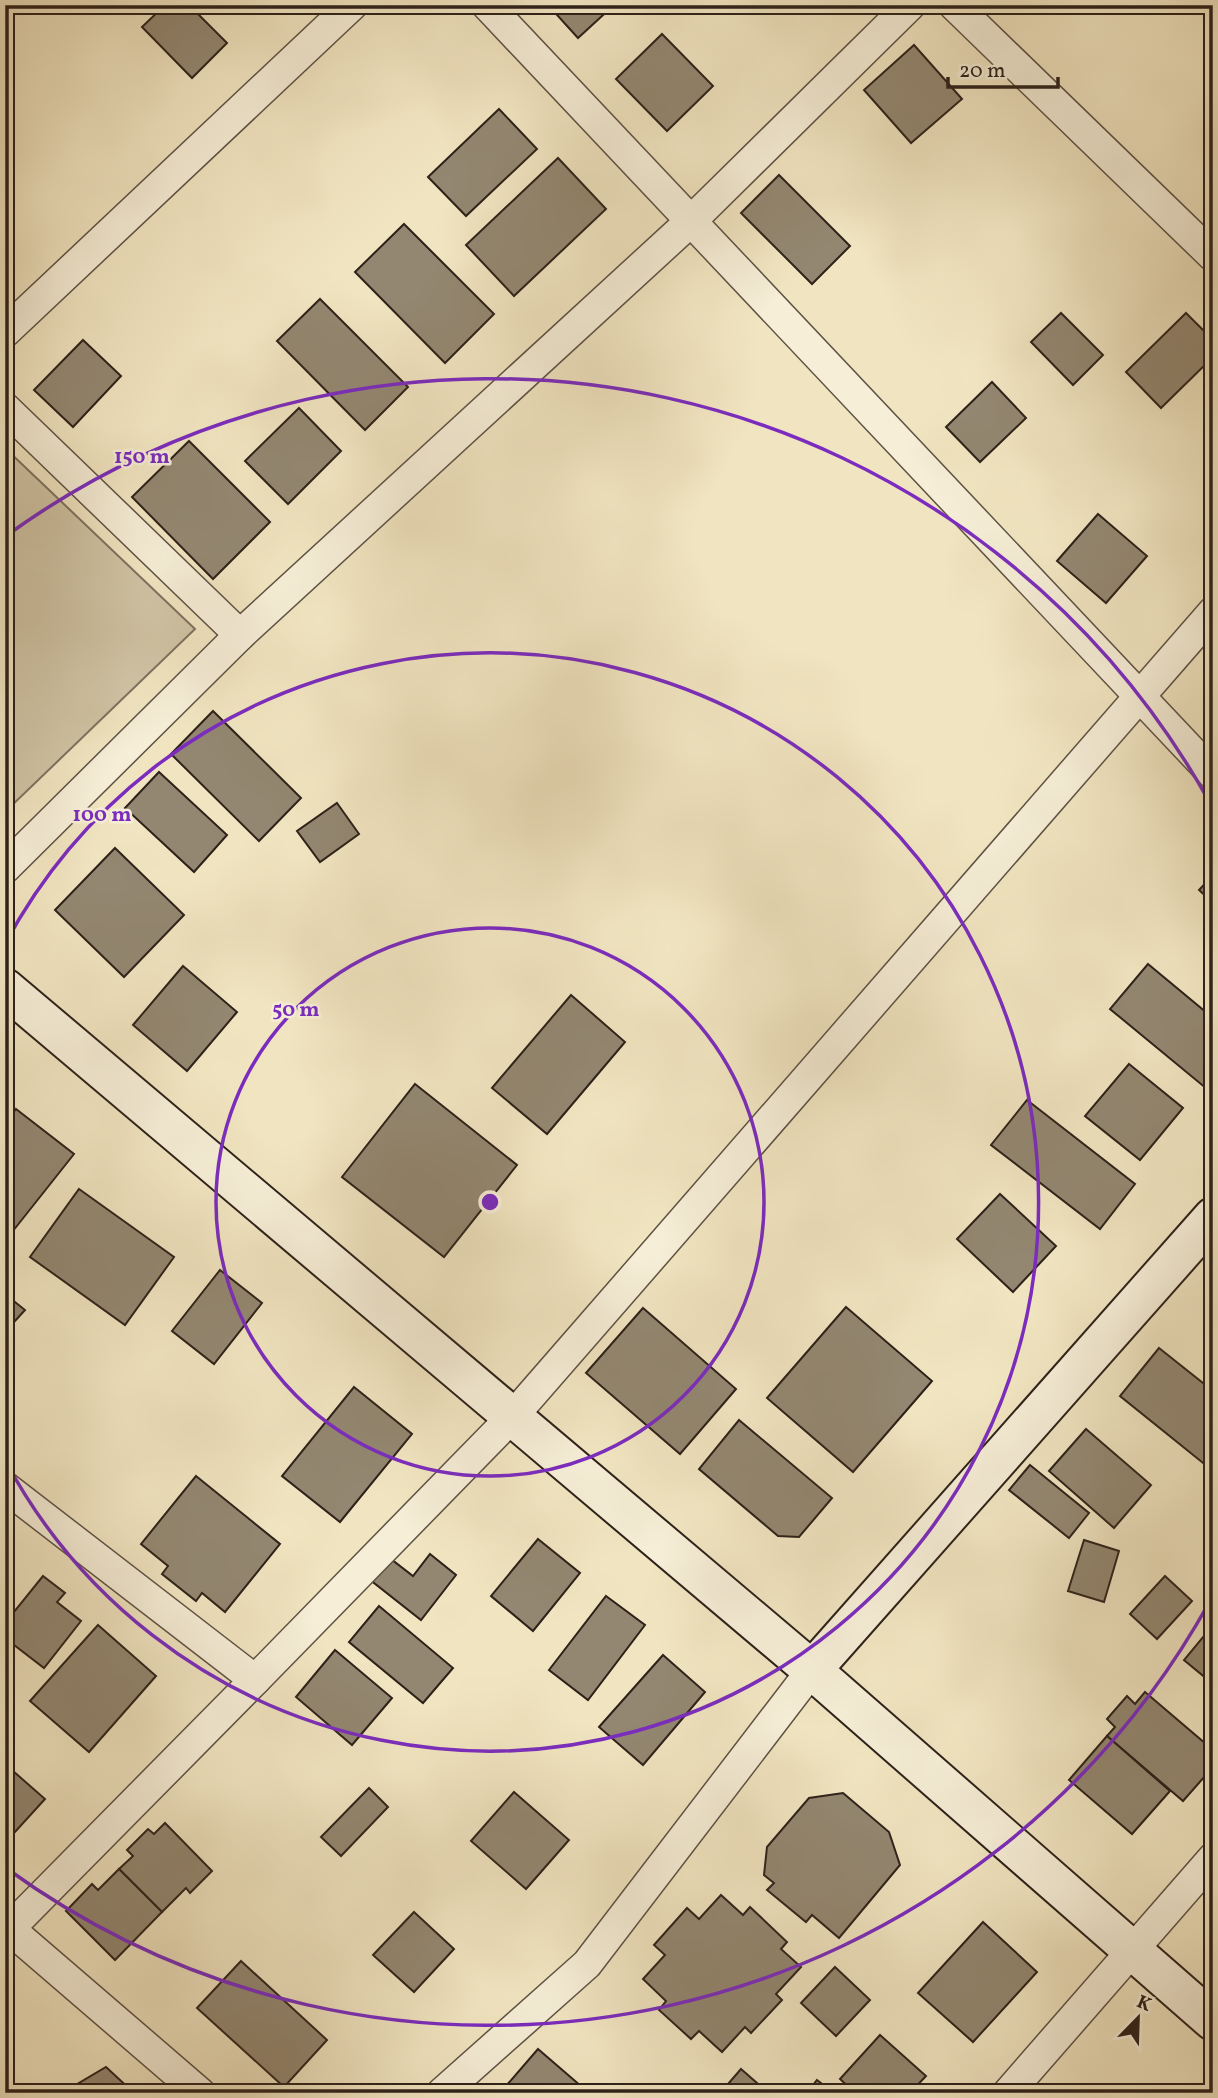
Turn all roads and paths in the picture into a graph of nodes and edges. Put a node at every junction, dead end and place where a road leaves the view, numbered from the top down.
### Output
1 (352, 5) edge
2 (487, 5) edge
3 (910, 5) edge
4 (954, 5) edge
5 (691, 221) junction
6 (1213, 256) edge
7 (5, 332) edge
8 (5, 408) edge
9 (1213, 612) edge
10 (240, 635) junction
11 (1140, 699) junction
12 (1213, 774) edge
13 (5, 867) edge
14 (5, 988) edge
15 (1213, 1217) edge
16 (513, 1416) junction
17 (5, 1487) edge
18 (812, 1670) junction
19 (255, 1680) junction
20 (1213, 1858) edge
21 (7, 1927) edge
22 (1130, 1950) junction
23 (1213, 2021) edge
24 (200, 2093) edge
25 (442, 2093) edge
26 (1008, 2093) edge

1 - 7 street
2 - 5 street
3 - 5 street
4 - 6 street
5 - 10 street
5 - 11 street
8 - 10 street
9 - 11 street
10 - 13 street
11 - 12 street
11 - 16 street
14 - 16 street
15 - 18 street
16 - 18 street
16 - 19 street
17 - 19 street
18 - 22 street
18 - 25 street
19 - 21 street
20 - 22 street
21 - 24 street
22 - 23 street
22 - 26 street

